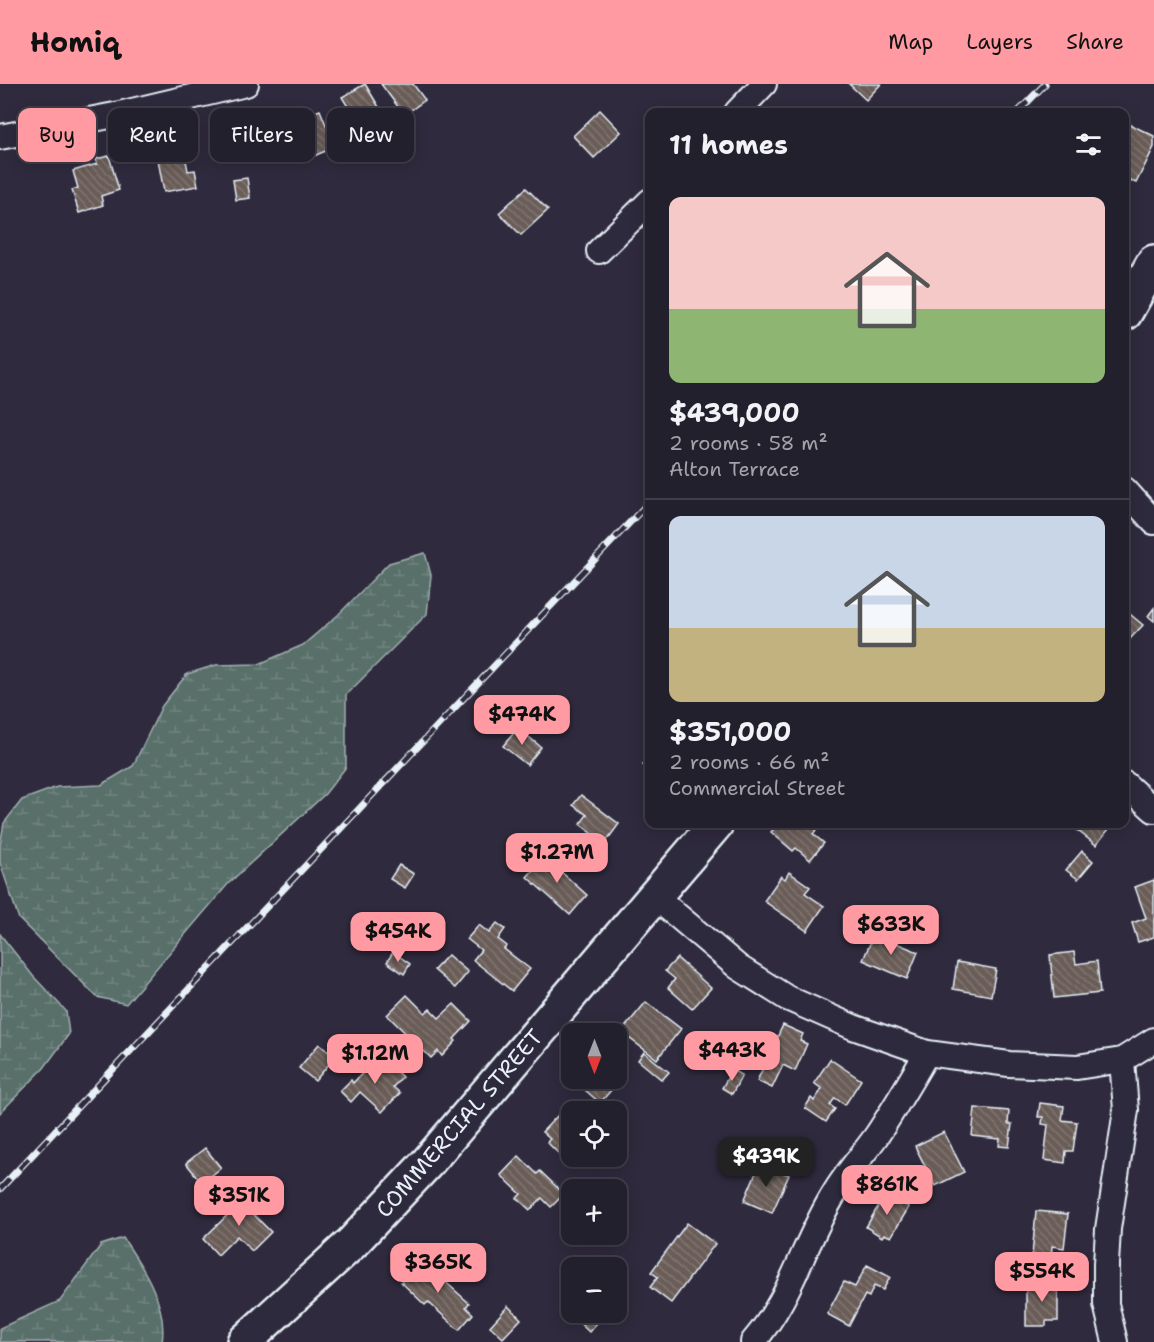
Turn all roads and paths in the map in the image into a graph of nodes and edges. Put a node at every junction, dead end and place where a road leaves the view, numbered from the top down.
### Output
1 (246, 84) edge
2 (764, 84) edge
3 (741, 108) edge
4 (0, 137) edge
5 (645, 206) edge
6 (599, 251) dead end
7 (1154, 262) edge
8 (1129, 306) edge
9 (1129, 494) edge
10 (1154, 522) edge
11 (1129, 787) edge
12 (1154, 810) edge
13 (713, 828) edge
14 (654, 896) junction
15 (1154, 1040) edge
16 (927, 1053) junction
17 (1122, 1060) junction
18 (244, 1342) edge
19 (753, 1342) edge
20 (1115, 1342) edge

1 - 4 street
2 - 3 street
5 - 6 street
7 - 8 main road
9 - 10 street
11 - 12 street
13 - 14 main road, COMMERCIAL STREET
14 - 16 street
14 - 18 main road, COMMERCIAL STREET
15 - 17 street
16 - 17 street
16 - 19 street
17 - 20 street

